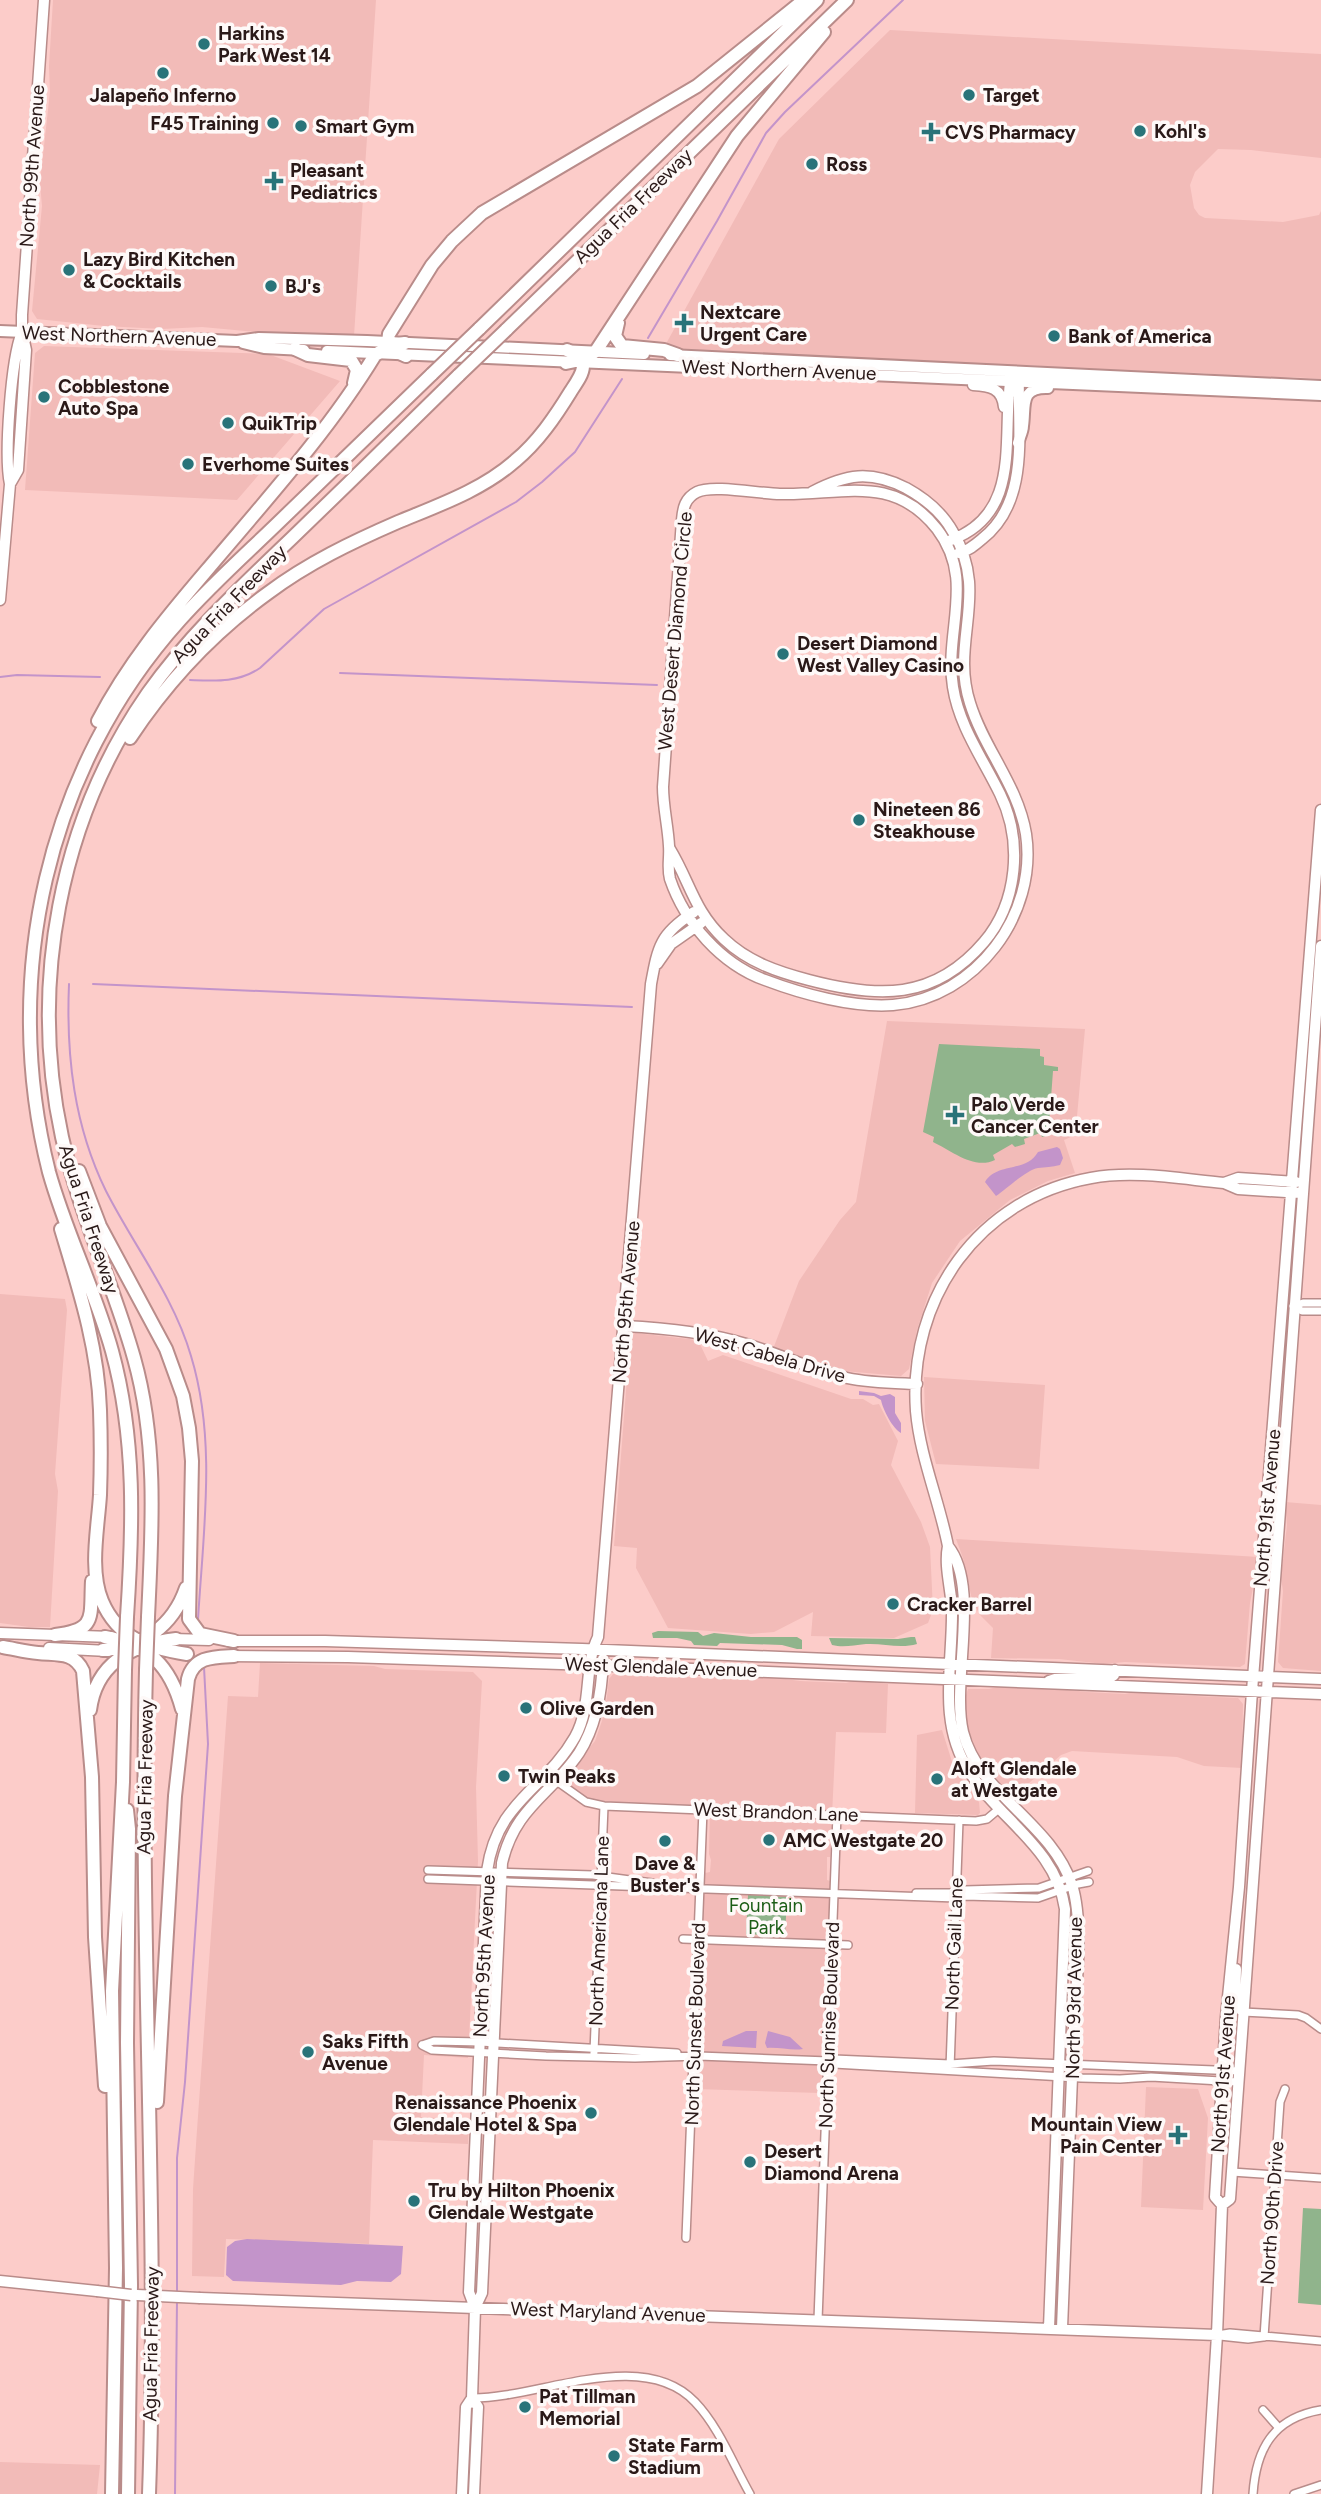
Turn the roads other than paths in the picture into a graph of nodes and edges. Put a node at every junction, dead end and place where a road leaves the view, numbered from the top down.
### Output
1 (44, 0) edge
2 (804, 0) edge
3 (817, 0) edge
4 (847, 0) edge
5 (855, 0) edge
6 (621, 314) junction
7 (0, 331) edge
8 (22, 332) junction
9 (237, 341) junction
10 (389, 344) junction
11 (295, 349) junction
12 (406, 349) junction
13 (596, 351) junction
14 (375, 355) junction
15 (678, 355) junction
16 (566, 356) junction
17 (780, 360) junction
18 (583, 362) junction
19 (741, 368) junction
20 (840, 368) junction
21 (1015, 376) junction
22 (940, 377) junction
23 (1085, 384) junction
24 (1189, 384) junction
25 (1321, 386) edge
26 (353, 387) junction
27 (1321, 394) edge
28 (1013, 442) junction
29 (812, 492) junction
30 (957, 538) junction
31 (944, 542) junction
32 (964, 552) junction
33 (952, 554) junction
34 (0, 600) edge
35 (983, 735) junction
36 (972, 741) junction
37 (90, 803) junction
38 (1321, 810) edge
39 (670, 849) junction
40 (1319, 872) edge
41 (37, 910) junction
42 (698, 910) junction
43 (689, 916) junction
44 (706, 920) junction
45 (696, 926) junction
46 (1321, 946) edge
47 (654, 968) junction
48 (1309, 968) junction
49 (1318, 1027) edge
50 (54, 1090) junction
51 (50, 1174) junction
52 (1297, 1188) junction
53 (1286, 1272) junction
54 (1321, 1303) edge
55 (1293, 1307) junction
56 (1321, 1311) edge
57 (624, 1326) junction
58 (916, 1384) junction
59 (1267, 1516) junction
60 (1279, 1517) junction
61 (948, 1545) junction
62 (96, 1560) junction
63 (189, 1574) junction
64 (0, 1633) edge
65 (55, 1635) junction
66 (105, 1637) joint
67 (598, 1637) junction
68 (176, 1639) joint
69 (234, 1641) junction
70 (139, 1645) junction
71 (2, 1646) edge
72 (103, 1650) joint
73 (592, 1650) junction
74 (604, 1650) junction
75 (187, 1654) joint
76 (234, 1656) junction
77 (950, 1664) junction
78 (962, 1664) junction
79 (592, 1665) junction
80 (603, 1665) junction
81 (1115, 1671) junction
82 (1253, 1676) junction
83 (1269, 1676) junction
84 (955, 1679) junction
85 (1321, 1679) edge
86 (1046, 1682) junction
87 (1252, 1691) junction
88 (1268, 1691) junction
89 (1321, 1694) edge
90 (183, 1713) junction
91 (88, 1728) junction
92 (555, 1780) junction
93 (1246, 1781) junction
94 (123, 1782) junction
95 (143, 1794) junction
96 (604, 1805) junction
97 (1000, 1808) junction
98 (703, 1810) junction
99 (837, 1814) junction
100 (959, 1820) junction
101 (1256, 1839) junction
102 (428, 1870) dead end
103 (1088, 1871) dead end
104 (486, 1876) junction
105 (500, 1877) junction
106 (428, 1879) dead end
107 (601, 1882) junction
108 (1089, 1882) dead end
109 (1071, 1883) junction
110 (1059, 1887) junction
111 (701, 1888) junction
112 (834, 1893) junction
113 (956, 1896) junction
114 (683, 1939) dead end
115 (699, 1940) junction
116 (832, 1945) junction
117 (848, 1945) dead end
118 (1233, 1948) junction
119 (1243, 2012) junction
120 (1321, 2029) edge
121 (479, 2047) junction
122 (492, 2048) junction
123 (594, 2052) junction
124 (694, 2057) junction
125 (828, 2062) junction
126 (1060, 2064) junction
127 (1073, 2064) junction
128 (950, 2066) junction
129 (1060, 2075) junction
130 (1222, 2076) junction
131 (1072, 2077) junction
132 (1238, 2077) junction
133 (1285, 2089) dead end
134 (113, 2157) junction
135 (133, 2166) junction
136 (1232, 2172) junction
137 (1275, 2175) junction
138 (1321, 2178) edge
139 (151, 2182) junction
140 (1222, 2205) junction
141 (686, 2238) dead end
142 (0, 2281) edge
143 (134, 2295) junction
144 (475, 2308) junction
145 (818, 2320) junction
146 (1049, 2328) junction
147 (1062, 2328) junction
148 (1217, 2335) junction
149 (1264, 2337) junction
150 (1321, 2341) edge
151 (472, 2398) junction
152 (1264, 2410) dead end
153 (1321, 2410) edge
154 (1279, 2428) junction
155 (1321, 2485) edge
156 (112, 2494) edge
157 (130, 2494) edge
158 (149, 2494) edge
159 (462, 2494) edge
160 (474, 2494) edge
161 (750, 2494) edge
162 (1207, 2494) edge
163 (1253, 2494) edge
164 (1294, 2494) edge

1 - 8 street, North 99th Avenue
2 - 10 highway
3 - 41 highway, Agua Fria Freeway, bridge
4 - 37 highway, Agua Fria Freeway, bridge
5 - 6 highway
6 - 13 highway
6 - 15 highway
7 - 8 main road, West Northern Avenue
8 - 9 main road, West Northern Avenue
8 - 34 street, North 99th Avenue
9 - 10 main road, West Northern Avenue
9 - 11 main road, West Northern Avenue
10 - 12 highway
10 - 14 highway
11 - 14 main road, West Northern Avenue
11 - 26 highway
12 - 14 main road, West Northern Avenue
12 - 16 main road, West Northern Avenue
13 - 15 main road, West Northern Avenue
13 - 16 main road, West Northern Avenue
13 - 18 highway
14 - 26 highway
15 - 17 main road, West Northern Avenue
16 - 18 highway
17 - 19 main road
17 - 20 main road, West Northern Avenue
18 - 19 main road, West Northern Avenue
18 - 37 highway
19 - 20 main road, West Northern Avenue
20 - 21 main road, West Northern Avenue
20 - 22 main road, West Northern Avenue
21 - 22 main road, West Northern Avenue
21 - 23 main road, West Northern Avenue
21 - 24 main road, West Northern Avenue
21 - 28 street
22 - 28 street
23 - 24 main road, West Northern Avenue
23 - 28 main road
24 - 25 main road, West Northern Avenue
24 - 27 main road, West Northern Avenue
26 - 41 highway
28 - 30 street
28 - 32 street
29 - 30 street, West Desert Diamond Circle
29 - 31 street, West Desert Diamond Circle
29 - 39 street, West Desert Diamond Circle
30 - 31 street
30 - 32 street, West Desert Diamond Circle
31 - 33 street, West Desert Diamond Circle
32 - 33 street
32 - 35 street, West Desert Diamond Circle
33 - 36 street, West Desert Diamond Circle
35 - 36 street
35 - 45 street, West Desert Diamond Circle
36 - 44 street, West Desert Diamond Circle
37 - 50 highway, Agua Fria Freeway
38 - 40 street, North 91st Avenue
39 - 42 street, West Desert Diamond Circle
39 - 43 street, West Desert Diamond Circle
40 - 48 street, North 91st Avenue
41 - 51 highway, Agua Fria Freeway
42 - 43 street, North 95th Avenue
42 - 44 street, West Desert Diamond Circle
43 - 45 street, West Desert Diamond Circle
43 - 47 street, North 95th Avenue
44 - 45 street
45 - 47 street
46 - 49 street, North 91st Avenue
47 - 57 street, North 95th Avenue
48 - 49 street
48 - 52 street, North 91st Avenue
49 - 52 street, North 91st Avenue
50 - 63 highway
50 - 95 highway, Agua Fria Freeway, bridge
51 - 62 highway
51 - 94 highway, Agua Fria Freeway, bridge
52 - 53 street, North 91st Avenue
52 - 55 street, North 91st Avenue
52 - 58 street
53 - 55 street
53 - 59 street, North 91st Avenue
54 - 55 street
55 - 56 street
55 - 60 street, North 91st Avenue
57 - 58 street, West Cabela Drive
57 - 67 street, North 95th Avenue
58 - 61 street
59 - 60 street
59 - 82 street, North 91st Avenue
60 - 83 street, North 91st Avenue
61 - 77 street, North 93rd Avenue
61 - 78 street, North 93rd Avenue
62 - 65 highway
62 - 70 highway
63 - 69 highway
63 - 70 highway
64 - 65 street
65 - 66 street
66 - 70 highway
67 - 73 street, North 95th Avenue
67 - 74 street, North 95th Avenue
68 - 69 street, West Glendale Avenue
68 - 70 highway
69 - 73 street, West Glendale Avenue
70 - 72 highway
70 - 75 highway
70 - 90 highway
70 - 91 highway
71 - 72 street
71 - 91 highway
73 - 74 street, West Glendale Avenue
73 - 79 street, North 95th Avenue
74 - 77 street, West Glendale Avenue
74 - 80 street, North 95th Avenue
75 - 76 street, West Glendale Avenue
76 - 79 street, West Glendale Avenue
76 - 90 highway
77 - 78 street, West Glendale Avenue
77 - 84 street, North 93rd Avenue
78 - 81 street, West Glendale Avenue
78 - 84 street, North 93rd Avenue
79 - 80 street, West Glendale Avenue
79 - 104 street, North 95th Avenue
80 - 84 street, West Glendale Avenue
80 - 92 street, North 95th Avenue
81 - 82 street, West Glendale Avenue
81 - 86 street
82 - 83 street, West Glendale Avenue
82 - 87 street, North 91st Avenue
83 - 85 street, West Glendale Avenue
83 - 88 street, North 91st Avenue
84 - 86 street, West Glendale Avenue
84 - 97 street, North 93rd Avenue
84 - 109 street, North 93rd Avenue
86 - 87 street, West Glendale Avenue
87 - 88 street, West Glendale Avenue
87 - 93 street, North 91st Avenue
88 - 89 street, West Glendale Avenue
88 - 101 street, North 91st Avenue
90 - 139 highway
91 - 134 highway
92 - 96 street, West Brandon Lane
92 - 105 street, North 95th Avenue
93 - 101 street
93 - 118 street, North 91st Avenue
94 - 134 highway, Agua Fria Freeway
94 - 135 highway
95 - 135 highway
95 - 139 highway, Agua Fria Freeway
96 - 98 street, West Brandon Lane
96 - 107 street, North Americana Lane
97 - 100 street, West Brandon Lane
97 - 110 street, North 93rd Avenue
98 - 99 street, West Brandon Lane
98 - 111 street, North Sunset Boulevard
99 - 100 street, West Brandon Lane
99 - 112 street, North Sunrise Boulevard
100 - 113 street, North Gail Lane
101 - 119 street, North 91st Avenue
102 - 104 street
103 - 109 street
104 - 105 street
104 - 106 street
104 - 121 street, North 95th Avenue
105 - 107 street
105 - 122 street, North 95th Avenue
107 - 111 street
107 - 123 street, North Americana Lane
108 - 109 street
109 - 110 street
109 - 127 street, North 93rd Avenue
110 - 113 street
110 - 126 street, North 93rd Avenue
111 - 112 street
111 - 115 street, North Sunset Boulevard
112 - 113 street
112 - 116 street, North Sunrise Boulevard
113 - 128 street, North Gail Lane
114 - 115 street
115 - 116 street
115 - 124 street, North Sunset Boulevard
116 - 117 street
116 - 125 street, North Sunrise Boulevard
118 - 119 street
118 - 130 street, North 91st Avenue
119 - 120 street
119 - 132 street, North 91st Avenue
121 - 121 street
121 - 122 street
121 - 144 street, North 95th Avenue
122 - 123 street
122 - 144 street, North 95th Avenue
123 - 124 street
124 - 125 street
124 - 141 street, North Sunset Boulevard
125 - 128 street
125 - 145 street, North Sunrise Boulevard
126 - 127 street
126 - 128 street
126 - 129 street, North 93rd Avenue
127 - 130 street
127 - 131 street, North 93rd Avenue
128 - 129 street
129 - 131 street
129 - 146 street, North 93rd Avenue
130 - 131 street
130 - 132 street
130 - 140 street, North 91st Avenue
131 - 147 street, North 93rd Avenue
132 - 136 street, North 91st Avenue
133 - 137 street, North 90th Drive
134 - 156 highway, Agua Fria Freeway
135 - 143 highway
136 - 137 street
136 - 140 street, North 91st Avenue
137 - 138 street
137 - 149 street, North 90th Drive
139 - 158 highway, Agua Fria Freeway
140 - 148 street, North 91st Avenue
142 - 143 street, West Maryland Avenue, bridge
143 - 144 street, West Maryland Avenue, bridge
143 - 157 highway
144 - 145 street, West Maryland Avenue
144 - 151 street, North 95th Avenue
145 - 146 street, West Maryland Avenue
146 - 147 street, West Maryland Avenue
147 - 148 street, West Maryland Avenue
148 - 149 street, West Maryland Avenue
148 - 162 street, North 91st Avenue
149 - 150 street, West Maryland Avenue
151 - 159 street, North 95th Avenue
151 - 160 street, North 95th Avenue
151 - 161 street
152 - 154 street
153 - 154 street
154 - 163 street
155 - 164 street

